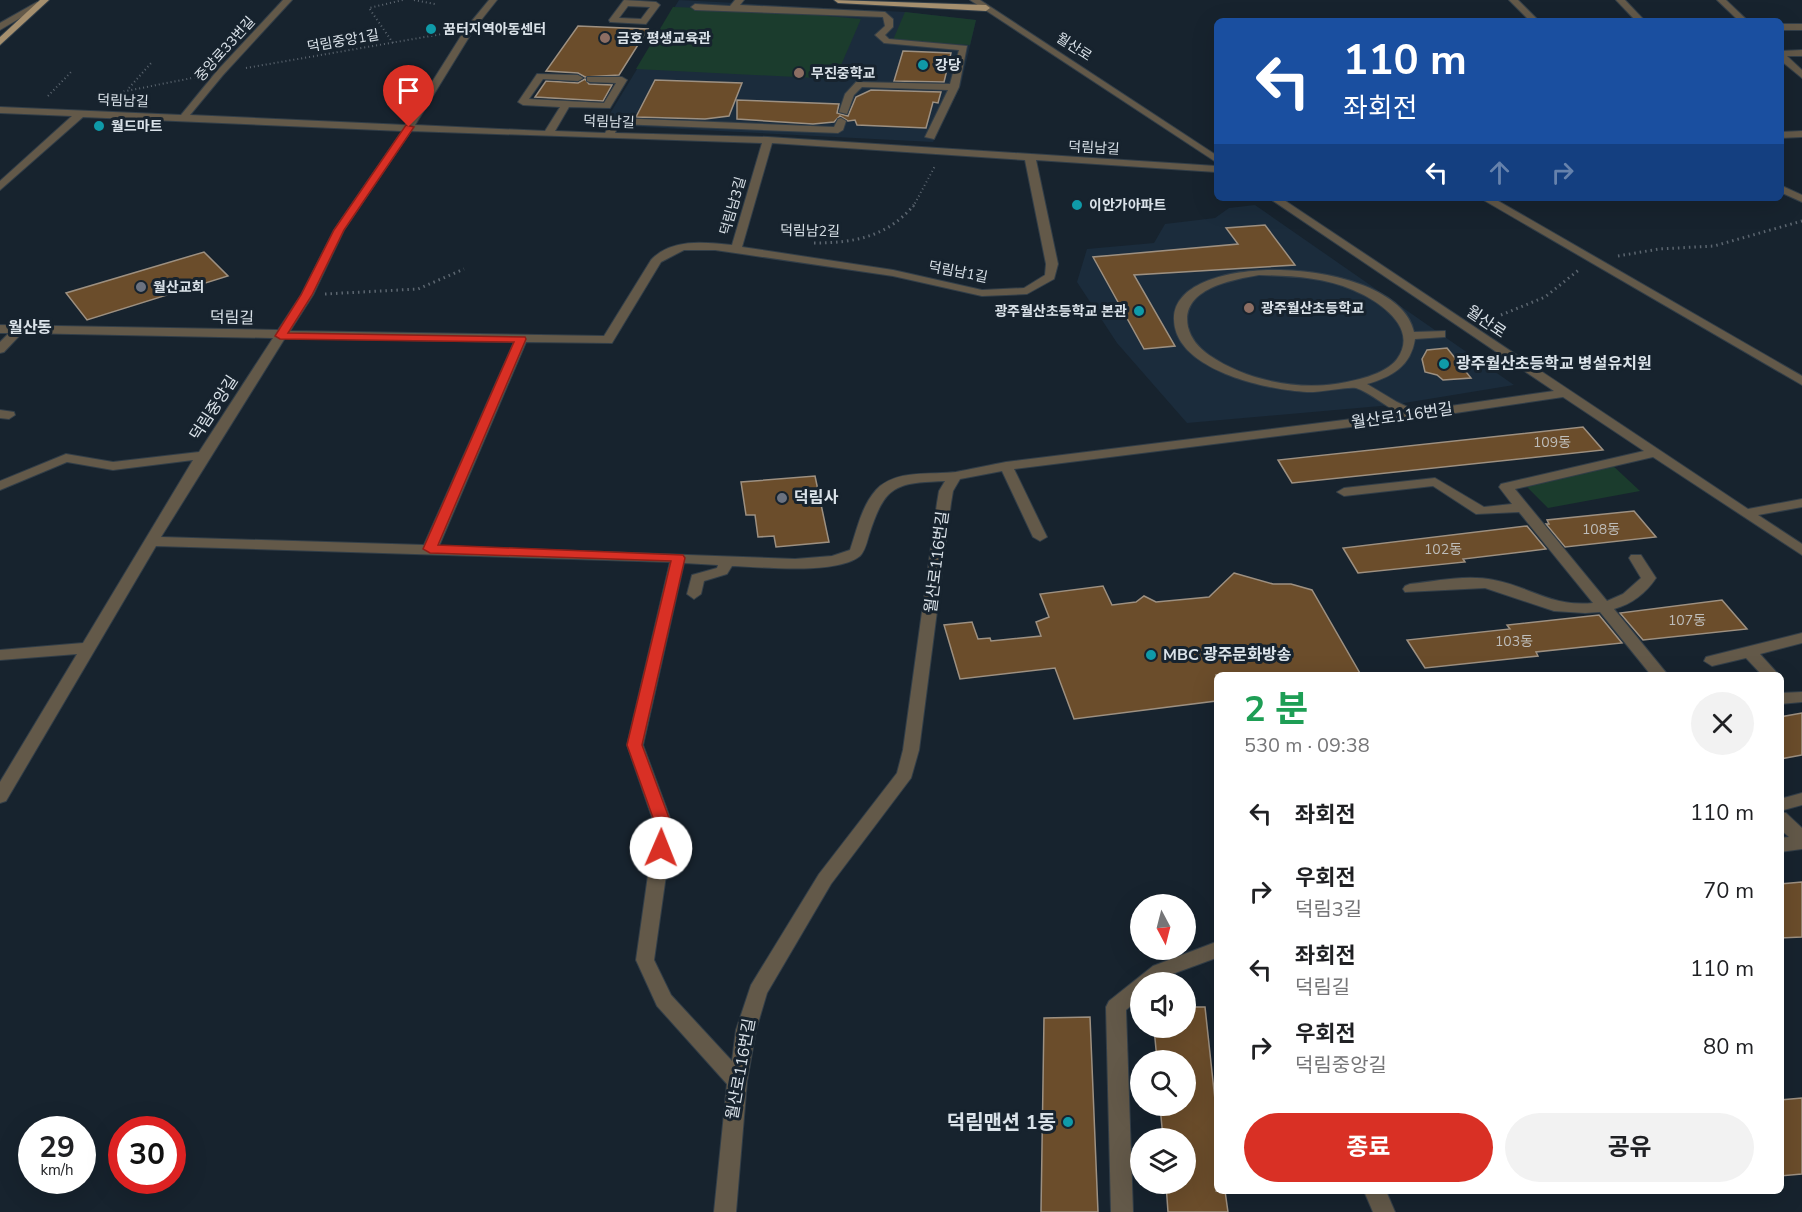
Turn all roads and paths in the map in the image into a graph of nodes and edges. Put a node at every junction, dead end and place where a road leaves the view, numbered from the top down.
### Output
1 (288, 0) edge
2 (403, 0) edge
3 (414, 0) edge
4 (493, 0) edge
5 (838, 0) edge
6 (974, 0) edge
7 (1514, 0) edge
8 (1620, 0) edge
9 (1721, 0) edge
10 (857, 1) edge
11 (42, 2) edge
12 (737, 3) edge
13 (435, 4) dead end
14 (989, 6) junction
15 (695, 7) dead end
16 (1532, 18) edge
17 (1638, 18) edge
18 (1741, 18) edge
19 (0, 27) edge
20 (1784, 27) edge
21 (1802, 27) edge
22 (470, 28) junction
23 (0, 42) edge
24 (393, 43) junction
25 (1802, 53) edge
26 (1784, 54) edge
27 (1784, 58) edge
28 (152, 62) dead end
29 (72, 72) dead end
30 (220, 73) junction
31 (1802, 75) edge
32 (578, 78) dead end
33 (590, 79) dead end
34 (954, 87) junction
35 (129, 88) junction
36 (85, 100) dead end
37 (523, 102) junction
38 (566, 104) junction
39 (0, 110) edge
40 (32, 111) junction
41 (80, 114) junction
42 (184, 117) junction
43 (557, 119) junction
44 (409, 127) junction
45 (548, 134) junction
46 (1802, 134) edge
47 (609, 135) junction
48 (1784, 135) edge
49 (930, 137) dead end
50 (768, 140) junction
51 (940, 152) junction
52 (1030, 158) junction
53 (1214, 158) edge
54 (1214, 169) edge
55 (0, 186) edge
56 (1784, 190) edge
57 (1802, 199) edge
58 (1278, 201) edge
59 (1490, 201) edge
60 (1802, 221) edge
61 (803, 243) dead end
62 (736, 249) junction
63 (1594, 261) junction
64 (464, 269) dead end
65 (307, 295) junction
66 (1502, 315) dead end
67 (0, 329) edge
68 (19, 329) junction
69 (1441, 334) dead end
70 (280, 336) junction
71 (1410, 336) junction
72 (521, 339) junction
73 (608, 340) joint
74 (0, 349) edge
75 (1802, 381) edge
76 (1358, 384) junction
77 (1563, 393) junction
78 (1415, 415) junction
79 (1653, 453) junction
80 (203, 455) junction
81 (1006, 466) junction
82 (955, 476) junction
83 (0, 486) edge
84 (1344, 492) dead end
85 (1802, 503) edge
86 (1522, 507) junction
87 (1747, 513) junction
88 (1040, 537) dead end
89 (152, 541) junction
90 (430, 549) junction
91 (1802, 551) edge
92 (678, 558) junction
93 (1636, 558) dead end
94 (728, 561) junction
95 (1410, 589) dead end
96 (694, 594) dead end
97 (1604, 608) junction
98 (1802, 638) edge
99 (86, 648) junction
100 (1749, 652) junction
101 (0, 655) edge
102 (1712, 661) dead end
103 (1657, 672) edge
104 (1767, 672) edge
105 (8, 771) edge
106 (0, 797) edge
107 (1802, 799) edge
108 (1784, 804) edge
109 (1784, 822) edge
110 (1802, 840) edge
111 (1784, 844) edge
112 (1214, 951) edge
113 (1159, 972) edge
114 (1130, 995) edge
115 (736, 1081) junction
116 (1376, 1194) edge
117 (725, 1212) edge
118 (1122, 1212) edge
119 (1384, 1212) edge

1 - 30 street, 중앙로33번길
2 - 24 path
3 - 13 path
4 - 22 street, 덕림중앙길
5 - 10 main road
6 - 14 street, 월산로
7 - 16 street
8 - 17 street
9 - 18 street
10 - 14 main road
11 - 19 street
11 - 23 main road
12 - 15 street
12 - 34 street
14 - 53 street, 월산로
20 - 21 street
22 - 24 path, 덕림중앙1길
22 - 44 street, 덕림중앙길
24 - 30 path, 덕림중앙1길
25 - 26 street
27 - 31 street
28 - 35 path
29 - 40 path
30 - 35 path, 덕림중앙1길
30 - 42 street, 중앙로33번길
32 - 37 street
33 - 38 street
34 - 47 street
34 - 49 street
35 - 36 path, 덕림중앙1길
37 - 38 street
37 - 43 street
38 - 43 street
39 - 40 street, 덕림남길
40 - 41 street, 덕림남길
41 - 42 street, 덕림남길
41 - 55 street
42 - 44 street, 덕림남길
43 - 45 street
44 - 45 street, 덕림남길
44 - 65 street, 덕림중앙길
45 - 47 street, 덕림남길
46 - 48 street
47 - 50 street, 덕림남길
50 - 51 street, 덕림남길
50 - 62 street, 덕림남3길
51 - 52 street, 덕림남길
51 - 61 path, 덕림남2길
52 - 54 street, 덕림남길
52 - 62 street, 덕림남1길
56 - 57 street
58 - 77 street, 월산로
59 - 63 street
60 - 63 path
62 - 73 street, 덕림남3길
63 - 66 path
63 - 75 street
64 - 65 path
65 - 70 street, 덕림중앙길
67 - 68 street, 덕림길
68 - 70 street, 덕림길
68 - 74 street
69 - 71 street
70 - 72 street, 덕림길
70 - 80 street, 덕림중앙길
71 - 76 street
71 - 76 street
72 - 73 street, 덕림길
72 - 90 street
76 - 78 street
77 - 78 street, 월산로116번길
77 - 79 street, 월산로
78 - 81 street, 월산로116번길
79 - 86 street
79 - 87 street, 월산로
80 - 83 street
80 - 89 street, 덕림중앙길
81 - 82 street, 월산로116번길
81 - 88 street
82 - 94 street
82 - 115 street, 월산로116번길
84 - 86 street
85 - 87 street
86 - 97 street
87 - 91 street, 월산로
89 - 90 street
89 - 99 street, 덕림중앙길
90 - 92 street
92 - 94 street
92 - 115 street
93 - 97 street
94 - 96 street
95 - 97 street
97 - 103 street
98 - 100 street
99 - 101 street
99 - 105 street, 덕림중앙길
100 - 102 street
100 - 104 street
105 - 106 street, 덕림중앙길
107 - 108 street
109 - 110 street
110 - 111 street
112 - 113 street
114 - 118 street
115 - 117 street, 월산로116번길
116 - 119 street

